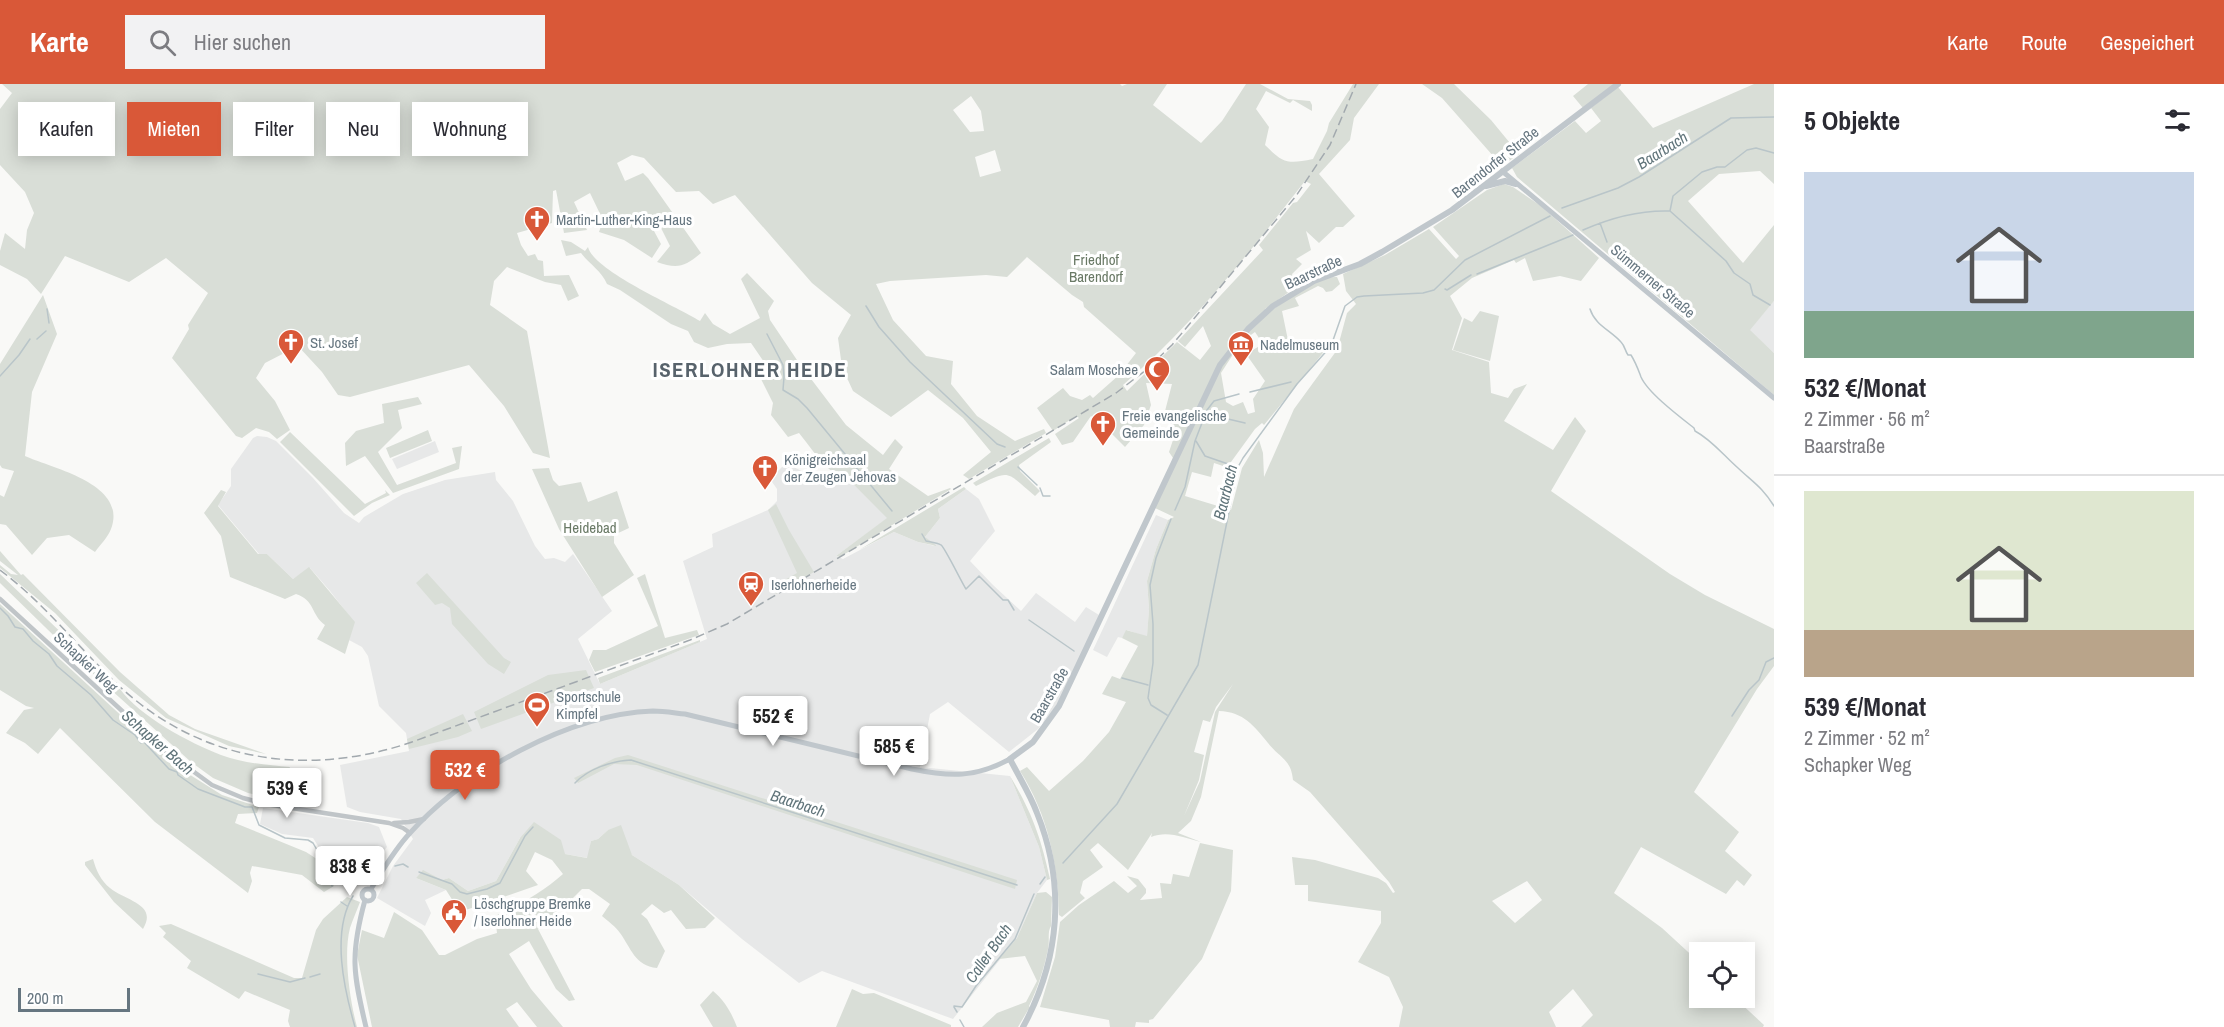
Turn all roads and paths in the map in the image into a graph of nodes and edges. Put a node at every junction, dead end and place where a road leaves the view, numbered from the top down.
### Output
1 (1618, 84) edge
2 (1502, 171) junction
3 (1516, 184) junction
4 (1483, 187) junction
5 (1382, 252) joint
6 (1774, 398) edge
7 (0, 599) edge
8 (1010, 759) junction
9 (424, 819) junction
10 (389, 823) junction
11 (410, 833) junction
12 (366, 1027) edge
13 (1023, 1027) edge

1 - 2 main road, Barendorfer Straße
2 - 3 main road, Sümmerner Straße
2 - 4 main road, Barendorfer Straße
3 - 4 main road
3 - 6 main road, Sümmerner Straße
4 - 5 main road, Barendorfer Straße
5 - 8 main road, Baarstraße
7 - 10 street, Schapker Weg
8 - 9 main road, Baarstraße
8 - 13 main road
9 - 10 street, Schapker Weg
9 - 11 main road, Baarstraße
10 - 11 street, Schapker Weg
11 - 12 main road, Baarstraße

